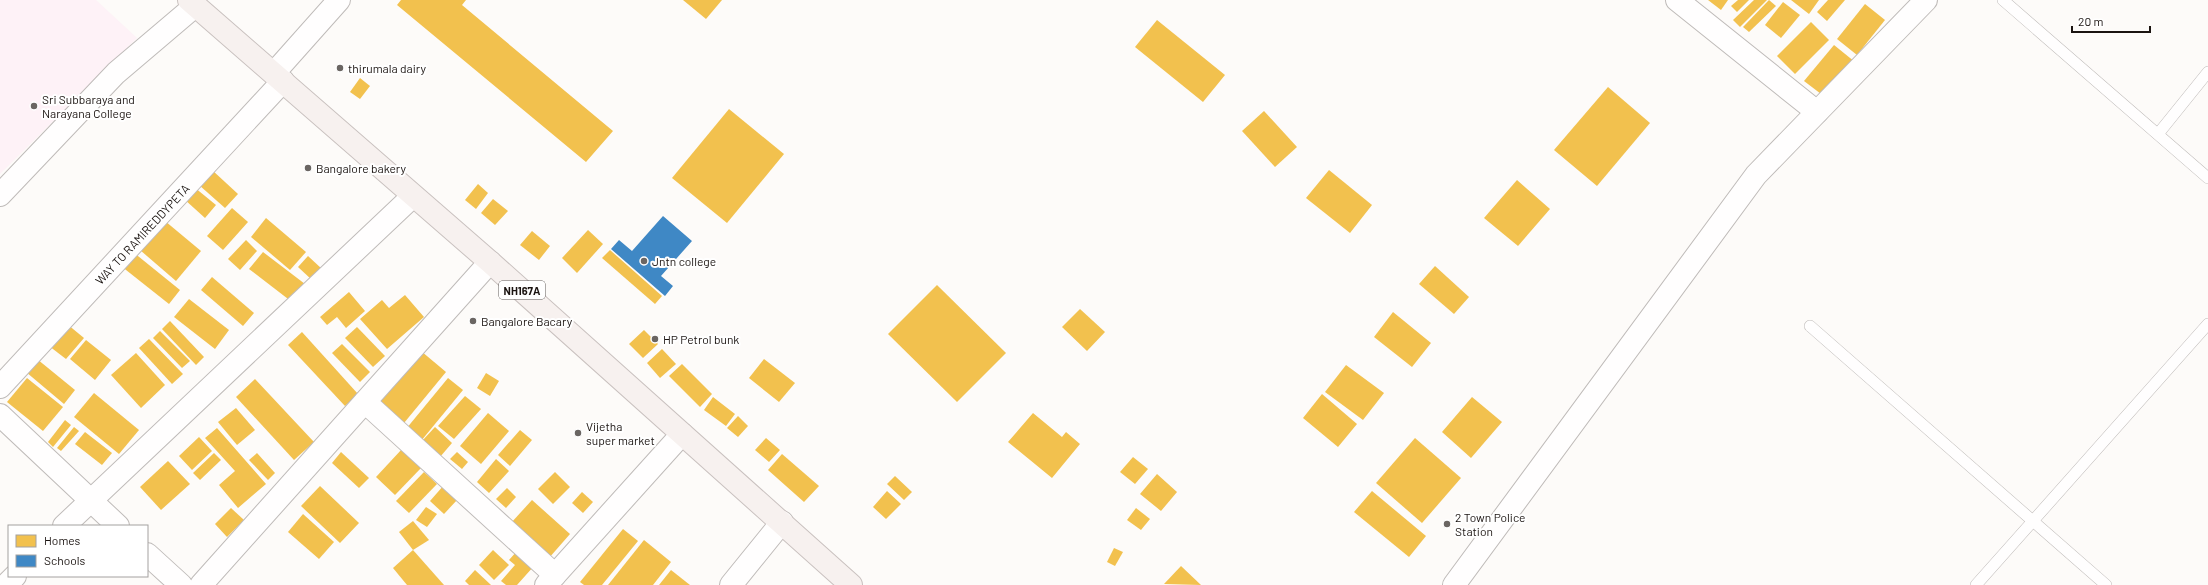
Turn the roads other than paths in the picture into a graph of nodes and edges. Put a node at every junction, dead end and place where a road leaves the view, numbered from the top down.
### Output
1 (339, 0) edge
2 (1677, 0) edge
3 (2003, 0) edge
4 (193, 3) edge
5 (1918, 3) edge
6 (2208, 72) edge
7 (279, 77) junction
8 (1817, 112) junction
9 (2158, 134) junction
10 (2208, 178) edge
11 (0, 195) edge
12 (413, 196) junction
13 (490, 262) junction
14 (2208, 324) edge
15 (1810, 326) dead end
16 (0, 386) edge
17 (365, 402) junction
18 (0, 416) edge
19 (682, 434) junction
20 (90, 500) junction
21 (2033, 521) junction
22 (782, 522) junction
23 (65, 525) edge
24 (117, 525) edge
25 (148, 555) edge
26 (14, 577) edge
27 (551, 580) edge
28 (6, 585) edge
29 (181, 585) edge
30 (201, 585) edge
31 (731, 585) edge
32 (851, 585) edge
33 (1454, 585) edge
34 (1976, 585) edge
35 (2106, 585) edge

1 - 7 street, WAY TO RAMIREDDYPETA
2 - 8 street
3 - 9 lane
4 - 7 highway, NH167A
4 - 11 street
5 - 8 street
6 - 9 lane
7 - 12 highway, NH167A
7 - 16 street, WAY TO RAMIREDDYPETA
8 - 33 street
9 - 10 lane
12 - 13 highway, NH167A
12 - 20 street
13 - 17 street
13 - 19 highway, NH167A
14 - 21 lane
15 - 21 lane
17 - 27 street
17 - 30 street
18 - 20 street
19 - 22 highway, NH167A
19 - 27 street
20 - 23 street
20 - 24 street
21 - 34 lane
21 - 35 lane
22 - 31 street
22 - 32 highway, NH167A
25 - 29 street
26 - 28 street

